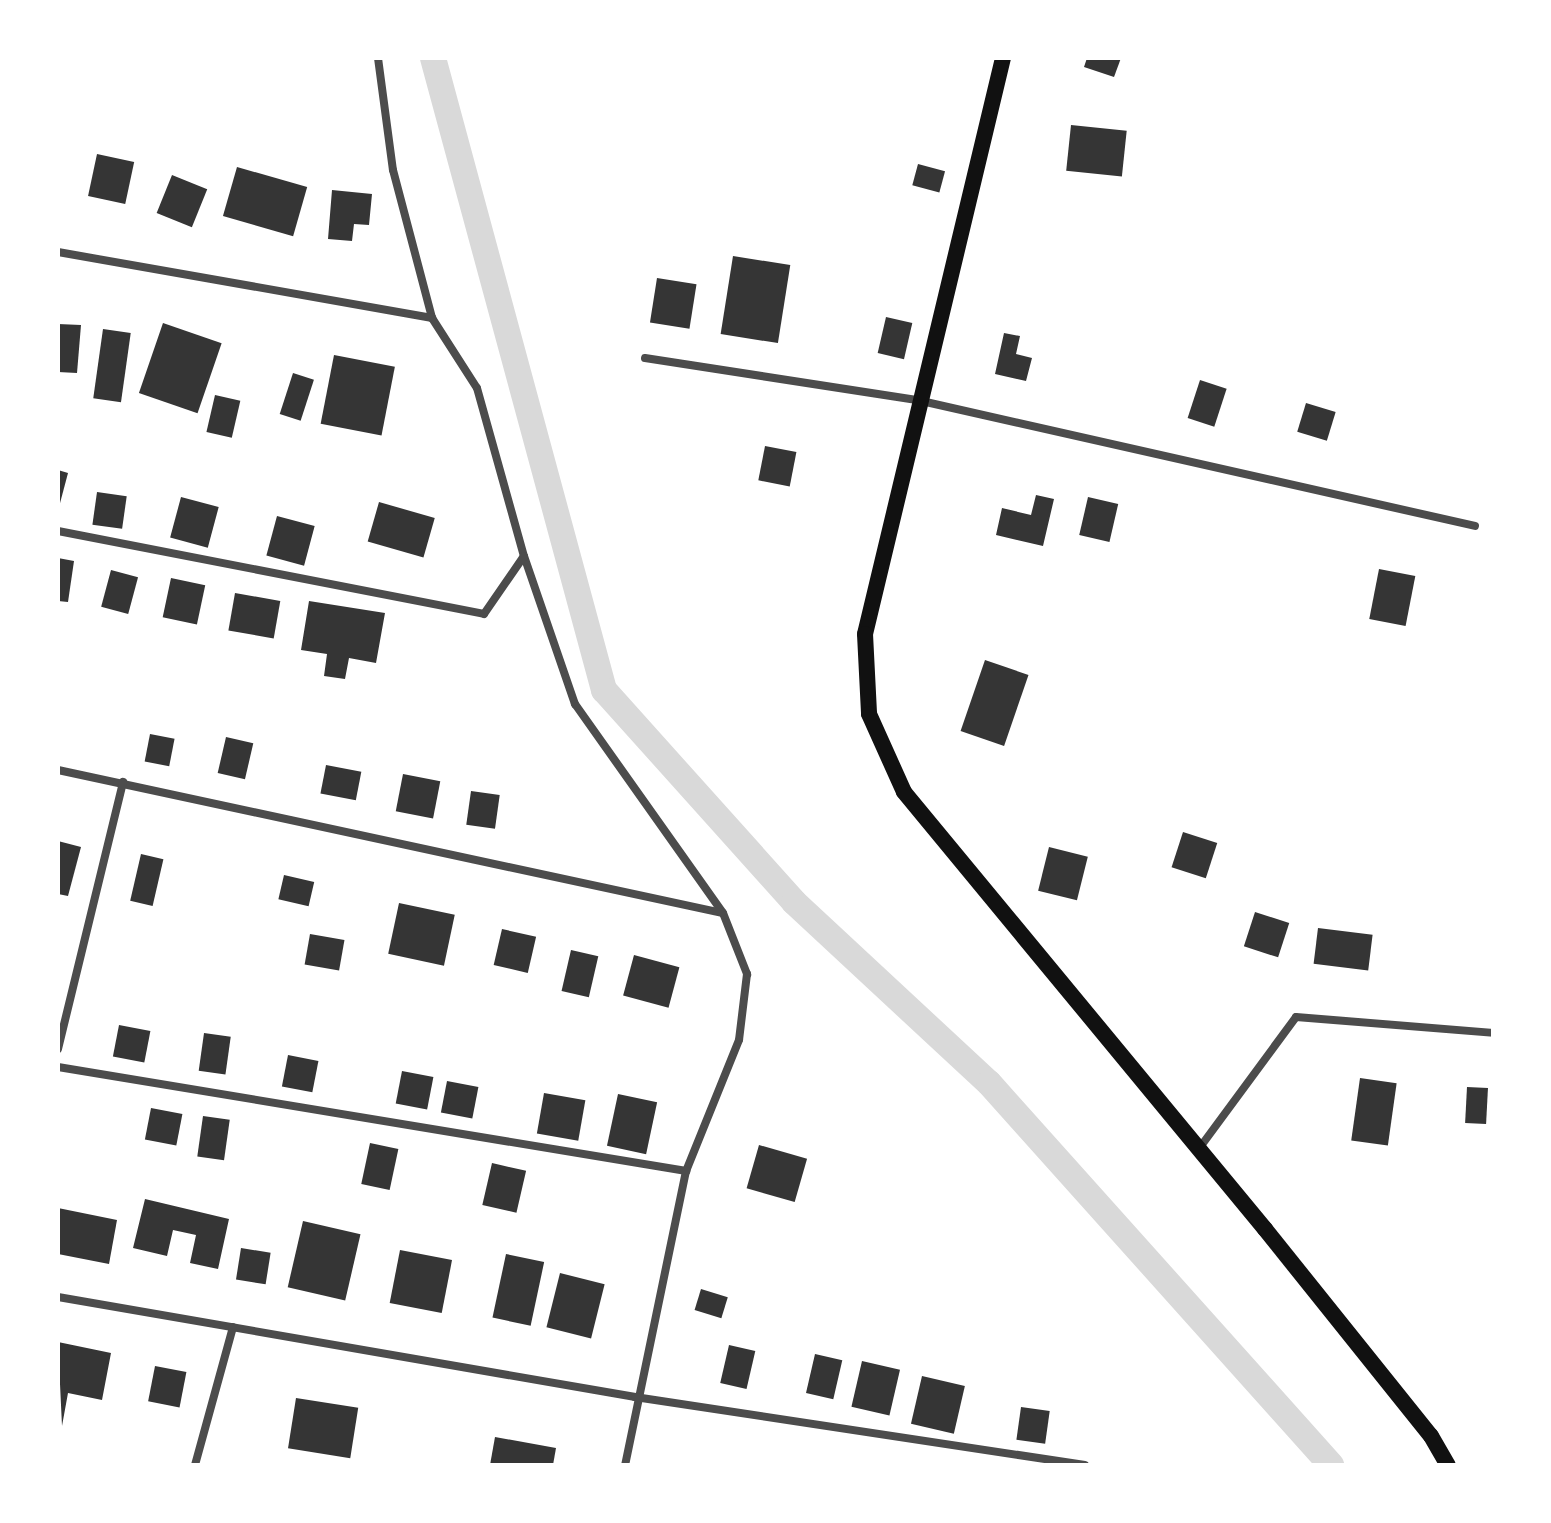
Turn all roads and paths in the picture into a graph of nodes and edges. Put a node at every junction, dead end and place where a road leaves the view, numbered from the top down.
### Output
1 (378, 58) edge
2 (1003, 58) edge
3 (58, 252) edge
4 (432, 318) junction
5 (645, 358) dead end
6 (917, 400) junction
7 (1475, 526) dead end
8 (58, 531) edge
9 (524, 556) junction
10 (58, 770) edge
11 (123, 782) junction
12 (723, 913) junction
13 (1493, 1033) edge
14 (58, 1049) edge
15 (58, 1067) edge
16 (1197, 1151) junction
17 (686, 1171) junction
18 (58, 1297) edge
19 (233, 1327) junction
20 (635, 1397) junction
21 (1060, 1464) edge
22 (195, 1465) edge
23 (625, 1465) edge
24 (1085, 1465) edge
25 (1448, 1465) edge

1 - 4 street
2 - 6 main road
3 - 4 street
4 - 9 street
5 - 6 street
6 - 7 street
6 - 16 main road
8 - 9 street
9 - 12 street
10 - 11 street
11 - 12 street
11 - 14 street
12 - 17 street
13 - 16 street
15 - 17 street
16 - 25 main road
17 - 20 street
18 - 19 street
19 - 20 street
19 - 22 street
20 - 21 street
20 - 23 street
21 - 24 street

